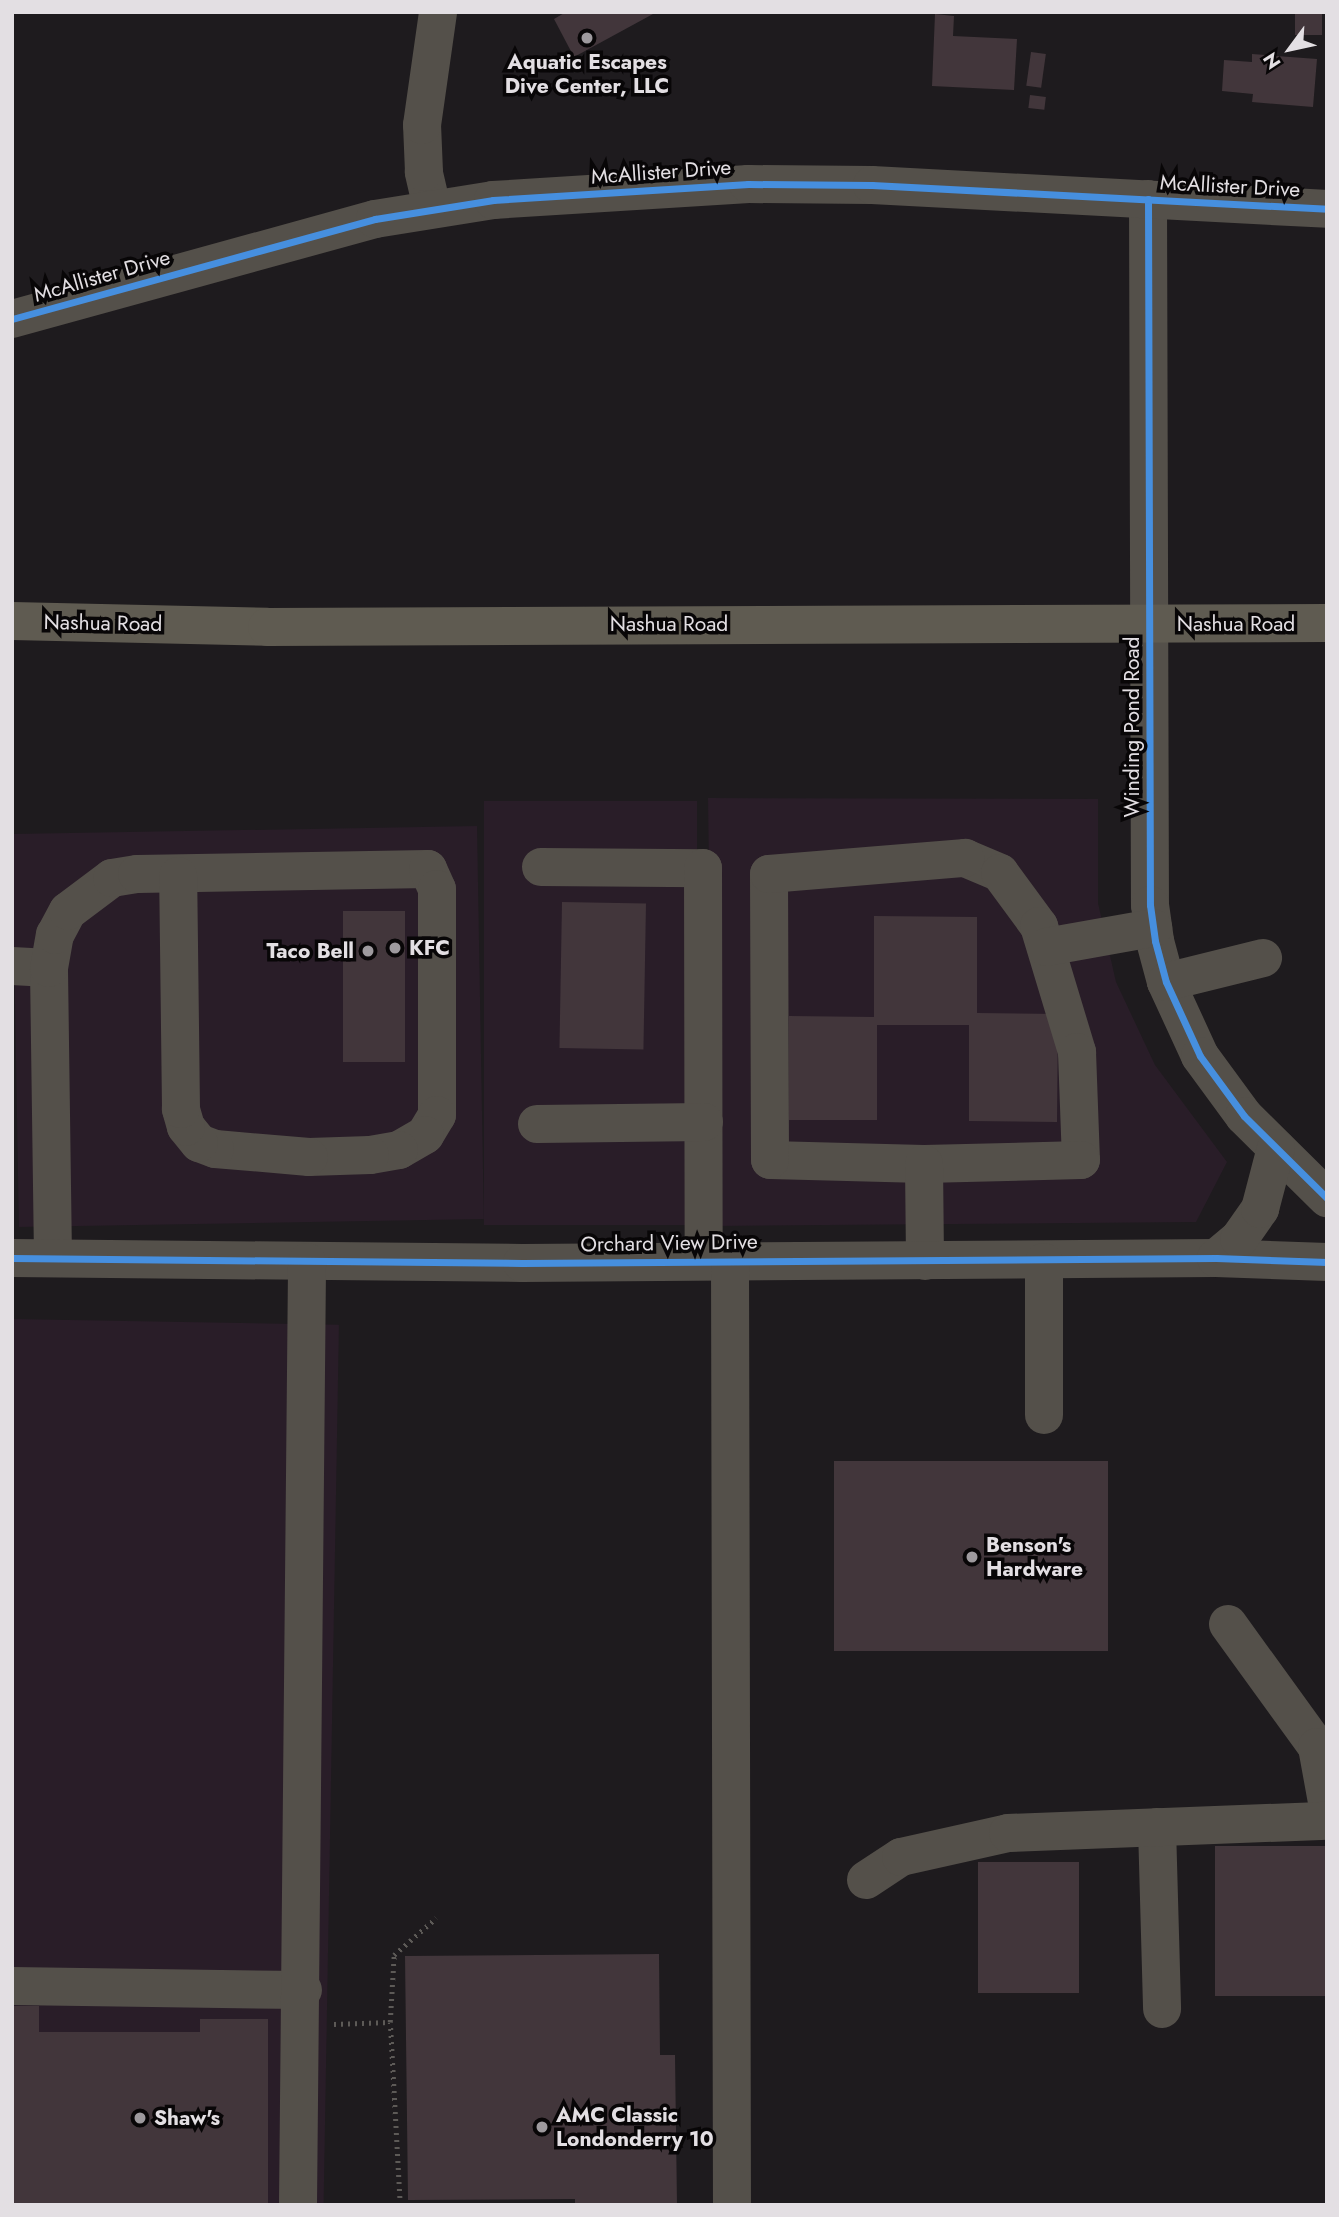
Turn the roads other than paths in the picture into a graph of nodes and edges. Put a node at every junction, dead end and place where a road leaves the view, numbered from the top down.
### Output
1 (438, 12) edge
2 (1148, 199) junction
3 (432, 208) junction
4 (1327, 209) edge
5 (12, 319) edge
6 (12, 621) edge
7 (1327, 624) edge
8 (1149, 625) junction
9 (541, 867) dead end
10 (178, 876) junction
11 (1153, 928) junction
12 (1046, 947) junction
13 (1263, 958) dead end
14 (31, 967) edge
15 (1166, 982) junction
16 (704, 1122) junction
17 (537, 1124) dead end
18 (1276, 1148) junction
19 (924, 1164) junction
20 (1327, 1198) edge
21 (53, 1257) junction
22 (12, 1258) edge
23 (1216, 1258) junction
24 (717, 1259) junction
25 (925, 1261) junction
26 (307, 1262) junction
27 (1044, 1262) junction
28 (1327, 1262) edge
29 (1044, 1415) dead end
30 (1228, 1624) dead end
31 (1327, 1802) edge
32 (1327, 1821) edge
33 (1157, 1827) junction
34 (866, 1880) dead end
35 (12, 1986) edge
36 (303, 2008) junction
37 (1162, 2009) dead end
38 (298, 2205) edge
39 (732, 2205) edge

1 - 3 street
2 - 3 street, McAllister Drive
2 - 4 street, McAllister Drive
2 - 8 street, Winding Pond Road
3 - 5 street, McAllister Drive
6 - 8 main road, Nashua Road
7 - 8 main road, Nashua Road
8 - 11 street, Winding Pond Road
9 - 16 street
10 - 10 street
10 - 14 street
11 - 12 street
11 - 15 street, Winding Pond Road
12 - 19 street
12 - 19 street
13 - 15 street
14 - 21 street
15 - 18 street, Winding Pond Road
16 - 17 street
16 - 24 street
18 - 20 street, Winding Pond Road
18 - 23 street
19 - 25 street
21 - 22 street, Orchard View Drive
21 - 26 street, Orchard View Drive
23 - 27 street, Orchard View Drive
23 - 28 street, Orchard View Drive
24 - 25 street, Orchard View Drive
24 - 26 street, Orchard View Drive
24 - 39 street
25 - 27 street, Orchard View Drive
26 - 36 street
27 - 29 street
30 - 31 street
32 - 33 street
33 - 34 street
33 - 37 street
35 - 36 street
36 - 38 street

